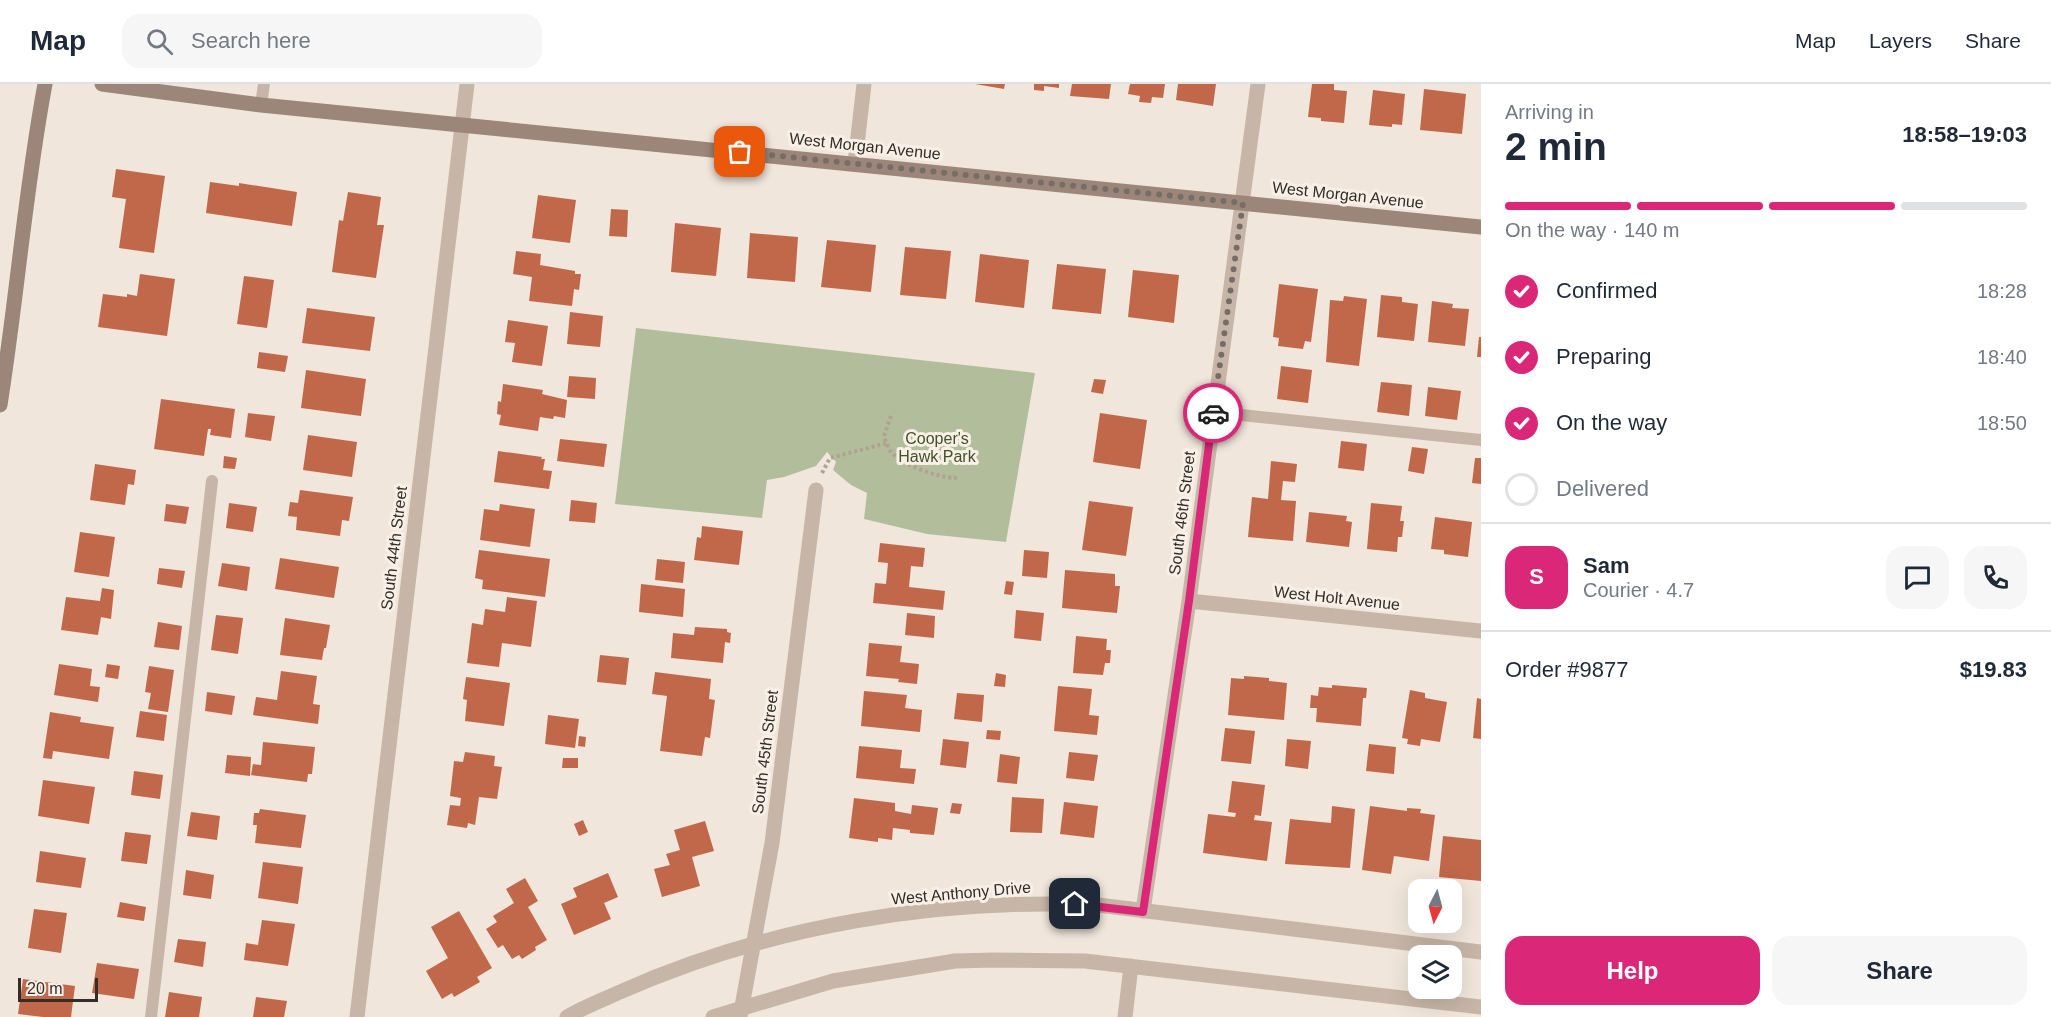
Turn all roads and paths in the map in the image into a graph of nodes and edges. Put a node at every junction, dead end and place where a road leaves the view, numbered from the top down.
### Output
1 (45, 84) edge
2 (102, 84) edge
3 (264, 84) edge
4 (467, 84) edge
5 (864, 84) edge
6 (1258, 84) edge
7 (261, 105) junction
8 (462, 124) junction
9 (855, 163) junction
10 (1243, 203) junction
11 (1481, 226) edge
12 (0, 405) edge
13 (1213, 412) junction
14 (891, 416) dead end
15 (1481, 440) edge
16 (887, 443) junction
17 (830, 459) dead end
18 (957, 474) dead end
19 (212, 481) dead end
20 (816, 490) dead end
21 (1189, 601) junction
22 (1481, 631) edge
23 (1143, 912) junction
24 (752, 944) junction
25 (1481, 952) edge
26 (1131, 966) junction
27 (1481, 1007) edge
28 (741, 1012) edge
29 (151, 1017) edge
30 (357, 1017) edge
31 (567, 1017) edge
32 (713, 1017) edge
33 (1125, 1017) edge

1 - 12 street
2 - 7 street, West Morgan Avenue
3 - 7 lane
4 - 8 street, South 44th Street
5 - 9 street
6 - 10 street, South 46th Street
7 - 8 street, West Morgan Avenue
8 - 9 street, West Morgan Avenue
8 - 30 street, South 44th Street
9 - 10 street, West Morgan Avenue
10 - 11 street, West Morgan Avenue
10 - 13 street, South 46th Street
13 - 15 lane
13 - 21 street, South 46th Street
14 - 16 path
16 - 17 path
16 - 18 path
19 - 29 lane
20 - 24 street, South 45th Street
21 - 22 street, West Holt Avenue
21 - 23 street, South 46th Street
23 - 24 street, West Anthony Drive
23 - 25 street, West Anthony Drive
24 - 28 street, South 45th Street
24 - 31 street, West Anthony Drive
26 - 27 street
26 - 28 street
26 - 33 street
28 - 32 street

